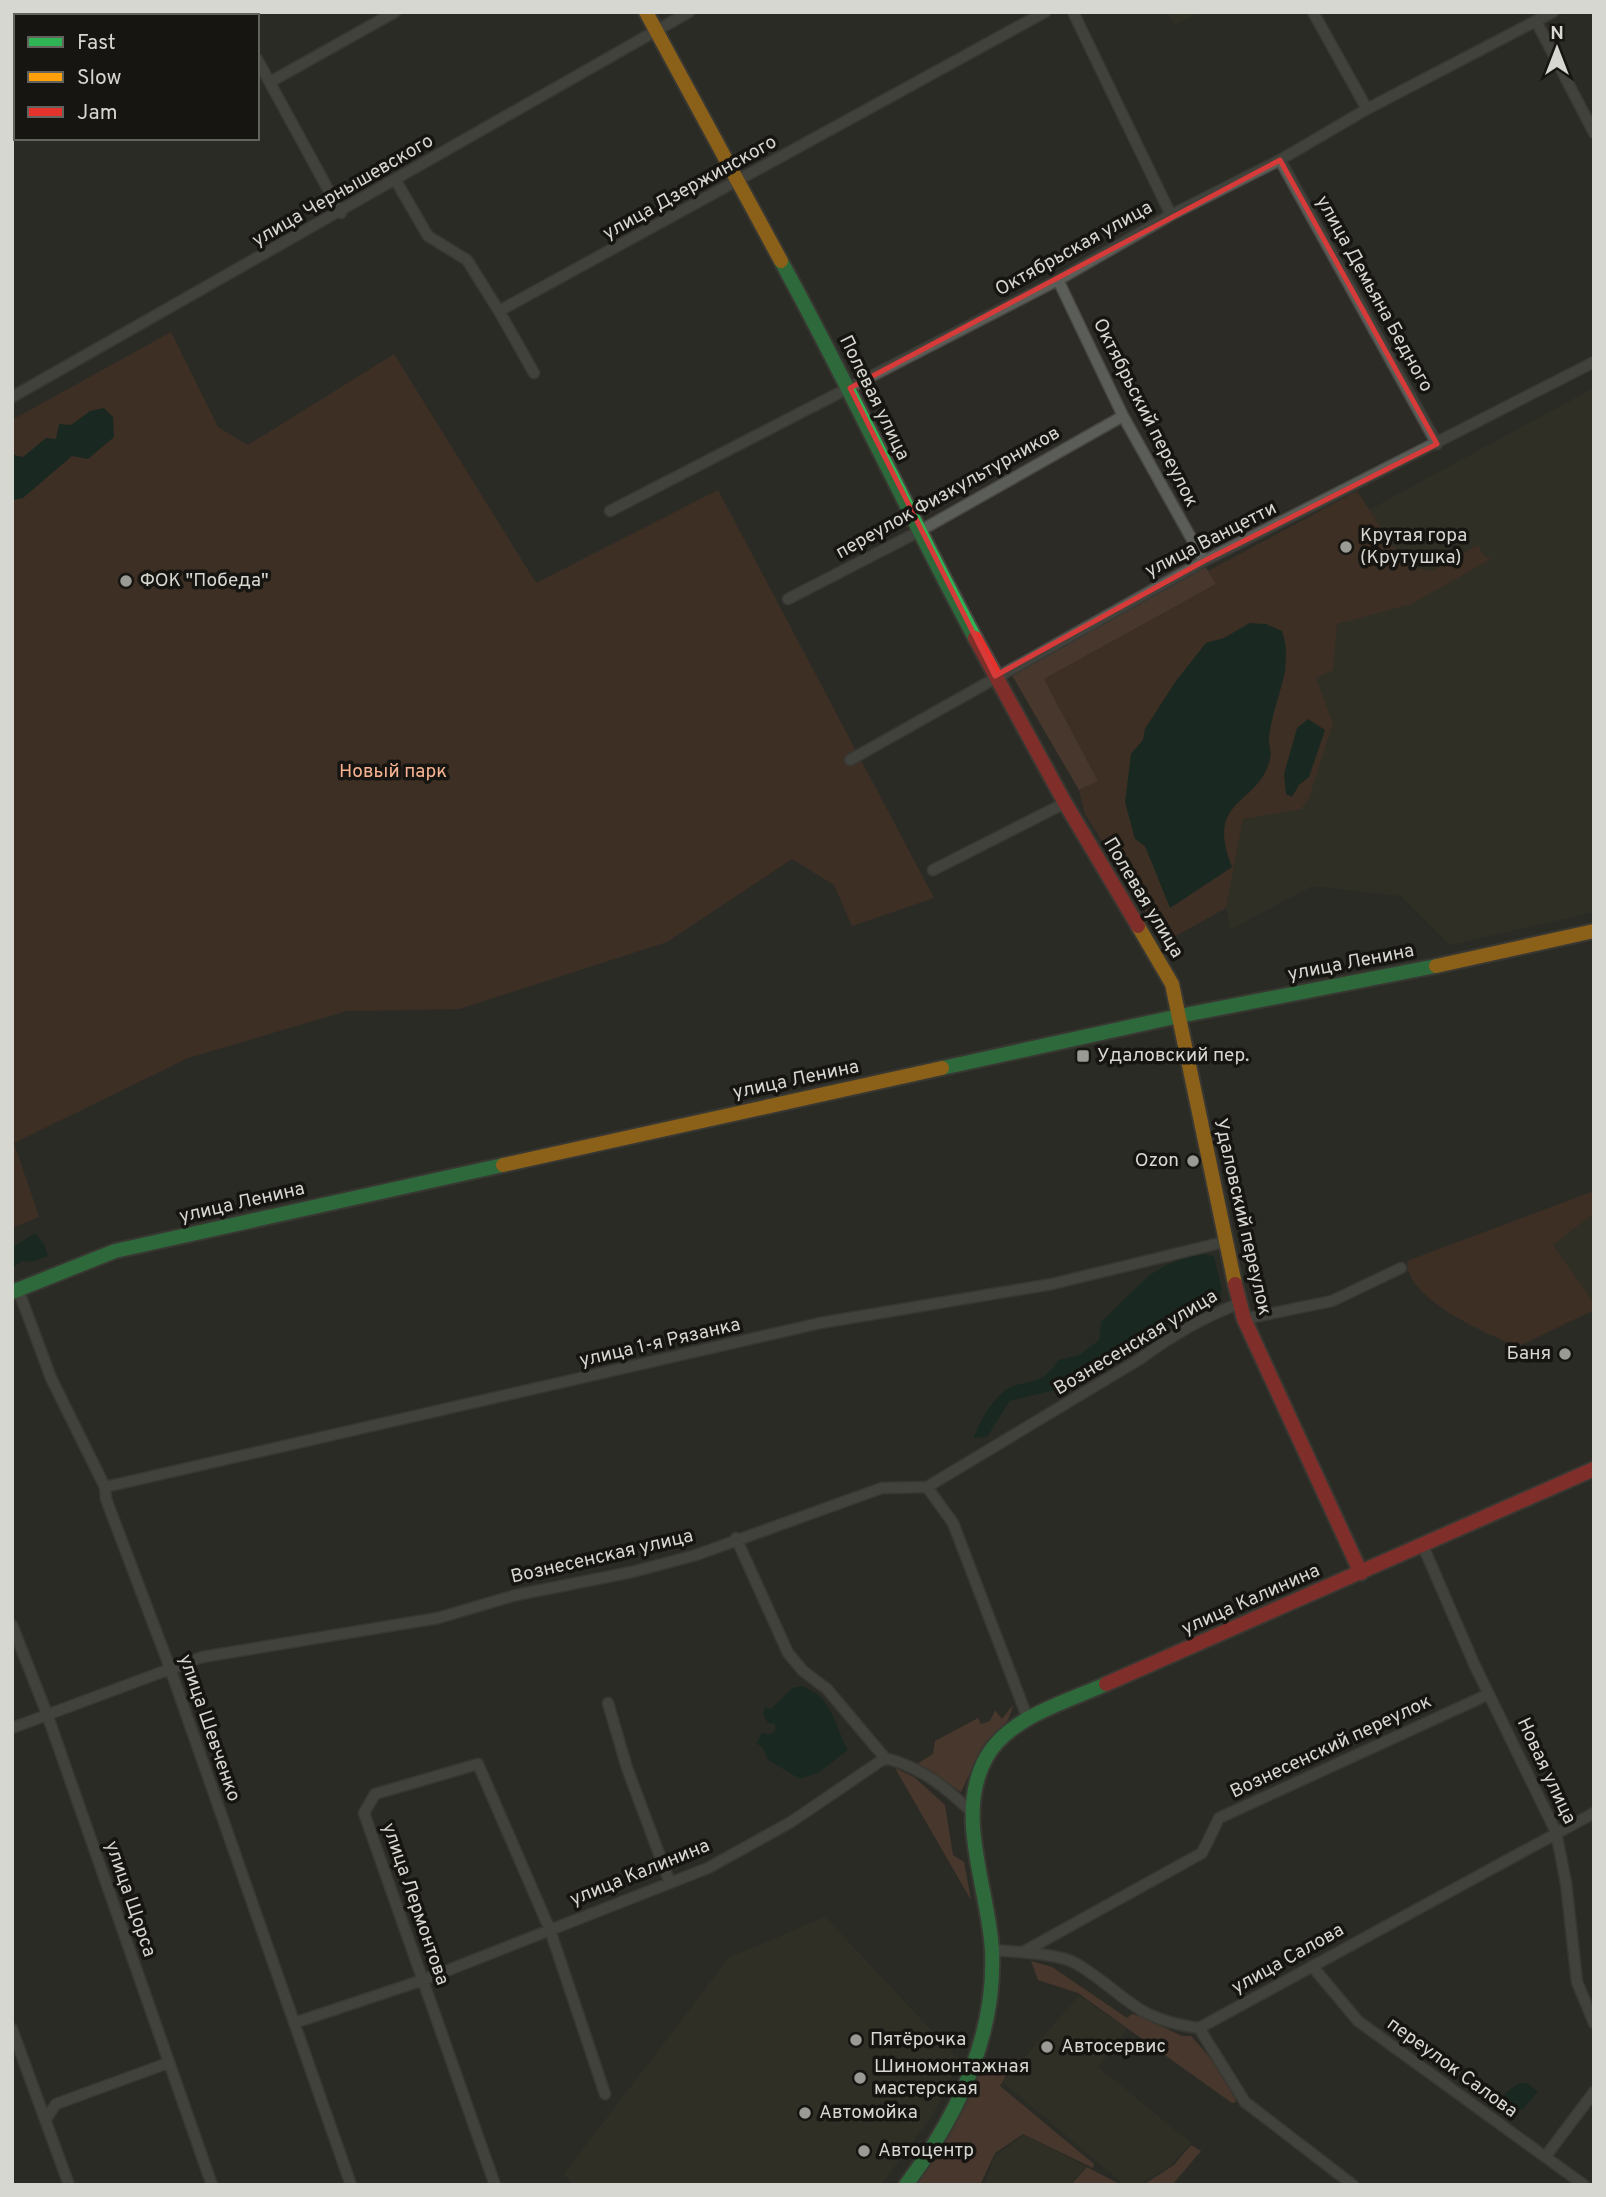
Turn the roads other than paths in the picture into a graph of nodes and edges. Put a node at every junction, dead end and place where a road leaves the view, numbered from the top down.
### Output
1 (395, 12) edge
2 (646, 12) edge
3 (689, 12) edge
4 (1045, 12) edge
5 (1073, 12) edge
6 (1313, 12) edge
7 (1553, 12) edge
8 (1536, 21) junction
9 (656, 31) junction
10 (259, 63) edge
11 (270, 82) junction
12 (1367, 108) junction
13 (1594, 133) edge
14 (1280, 160) junction
15 (396, 181) junction
16 (740, 181) junction
17 (341, 213) junction
18 (1171, 215) junction
19 (1058, 280) junction
20 (499, 311) junction
21 (1594, 362) edge
22 (534, 373) dead end
23 (849, 388) junction
24 (12, 397) edge
25 (1124, 416) junction
26 (1437, 444) junction
27 (610, 511) dead end
28 (918, 532) junction
29 (1204, 561) junction
30 (788, 599) dead end
31 (995, 676) junction
32 (850, 760) dead end
33 (1065, 803) junction
34 (933, 870) dead end
35 (1594, 931) edge
36 (1179, 1016) junction
37 (1224, 1242) junction
38 (1401, 1268) dead end
39 (15, 1290) edge
40 (1241, 1303) junction
41 (1244, 1320) junction
42 (1594, 1469) edge
43 (105, 1487) junction
44 (927, 1487) junction
45 (736, 1538) junction
46 (1423, 1546) junction
47 (1361, 1573) junction
48 (12, 1625) edge
49 (170, 1668) junction
50 (1489, 1694) junction
51 (608, 1703) dead end
52 (47, 1714) junction
53 (1028, 1719) junction
54 (12, 1728) edge
55 (886, 1758) junction
56 (973, 1813) junction
57 (1594, 1813) edge
58 (1556, 1832) junction
59 (670, 1883) junction
60 (550, 1930) junction
61 (992, 1950) junction
62 (1023, 1952) junction
63 (1312, 1966) junction
64 (423, 1980) junction
65 (294, 2023) junction
66 (1594, 2024) edge
67 (1199, 2028) junction
68 (12, 2029) edge
69 (168, 2063) junction
70 (1594, 2092) edge
71 (606, 2094) dead end
72 (46, 2119) junction
73 (1545, 2157) junction
74 (69, 2185) edge
75 (212, 2185) edge
76 (351, 2185) edge
77 (495, 2185) edge
78 (906, 2185) edge
79 (1353, 2185) edge
80 (1584, 2185) edge

1 - 11 street
2 - 9 street, Полевая улица
3 - 9 street, улица Чернышевского
4 - 16 street, улица Дзержинского
5 - 18 street
6 - 12 street
7 - 8 street, Октябрьская улица
8 - 12 street, Октябрьская улица
8 - 13 street
9 - 15 street, улица Чернышевского
9 - 16 street, Полевая улица
10 - 11 street
11 - 17 street
12 - 14 street, Октябрьская улица
14 - 18 street, Октябрьская улица
14 - 26 street, улица Демьяна Бедного
15 - 17 street, улица Чернышевского
15 - 20 street
16 - 20 street, улица Дзержинского
16 - 23 street, Полевая улица
17 - 24 street, улица Чернышевского
18 - 19 street, Октябрьская улица
19 - 23 street, Октябрьская улица
19 - 25 street, Октябрьский переулок
20 - 22 street
21 - 26 street, улица Ванцетти
23 - 27 street, Октябрьская улица
23 - 28 street, Полевая улица
25 - 28 street, переулок Физкультурников
25 - 29 street, Октябрьский переулок
26 - 29 street, улица Ванцетти
28 - 30 street, переулок Физкультурников
28 - 31 street, Полевая улица
29 - 31 street, улица Ванцетти
31 - 32 street, улица Ванцетти
31 - 33 street, Полевая улица
33 - 34 street
33 - 36 street, Полевая улица
35 - 36 street, улица Ленина
36 - 37 street, Удаловский переулок
36 - 39 street, улица Ленина
37 - 40 street, Удаловский переулок
37 - 43 street, улица 1-я Рязанка
38 - 41 street
39 - 43 street, улица Шевченко
40 - 41 street, Удаловский переулок
40 - 44 street, Вознесенская улица
41 - 47 street, Удаловский переулок
42 - 46 street, улица Калинина
43 - 49 street, улица Шевченко
44 - 45 street, Вознесенская улица
44 - 53 street
45 - 49 street, Вознесенская улица
45 - 55 street
46 - 47 street, улица Калинина
46 - 50 street, Новая улица
47 - 53 street, улица Калинина
48 - 52 street, улица Щорса
49 - 52 street, Вознесенская улица
49 - 65 street, улица Шевченко
50 - 58 street, Новая улица
50 - 62 street, Вознесенский переулок
51 - 59 street
52 - 54 street, Вознесенская улица
52 - 69 street, улица Щорса
53 - 56 street, улица Калинина
55 - 56 street
55 - 59 street, улица Калинина
56 - 61 street, улица Калинина
57 - 58 street, улица Салова
58 - 63 street, улица Салова
58 - 66 street, Новая улица
59 - 60 street, улица Калинина
60 - 64 street, улица Калинина
60 - 64 street, улица Лермонтова
60 - 71 street, улица Лермонтова
61 - 62 street
61 - 78 street, улица Калинина
62 - 67 street
63 - 67 street, улица Салова
63 - 73 street, переулок Салова
64 - 65 street, улица Калинина
64 - 77 street, улица Лермонтова
65 - 76 street, улица Шевченко
67 - 79 street
68 - 72 street
69 - 72 street
69 - 75 street, улица Щорса
70 - 73 street
72 - 74 street
73 - 80 street, переулок Салова

